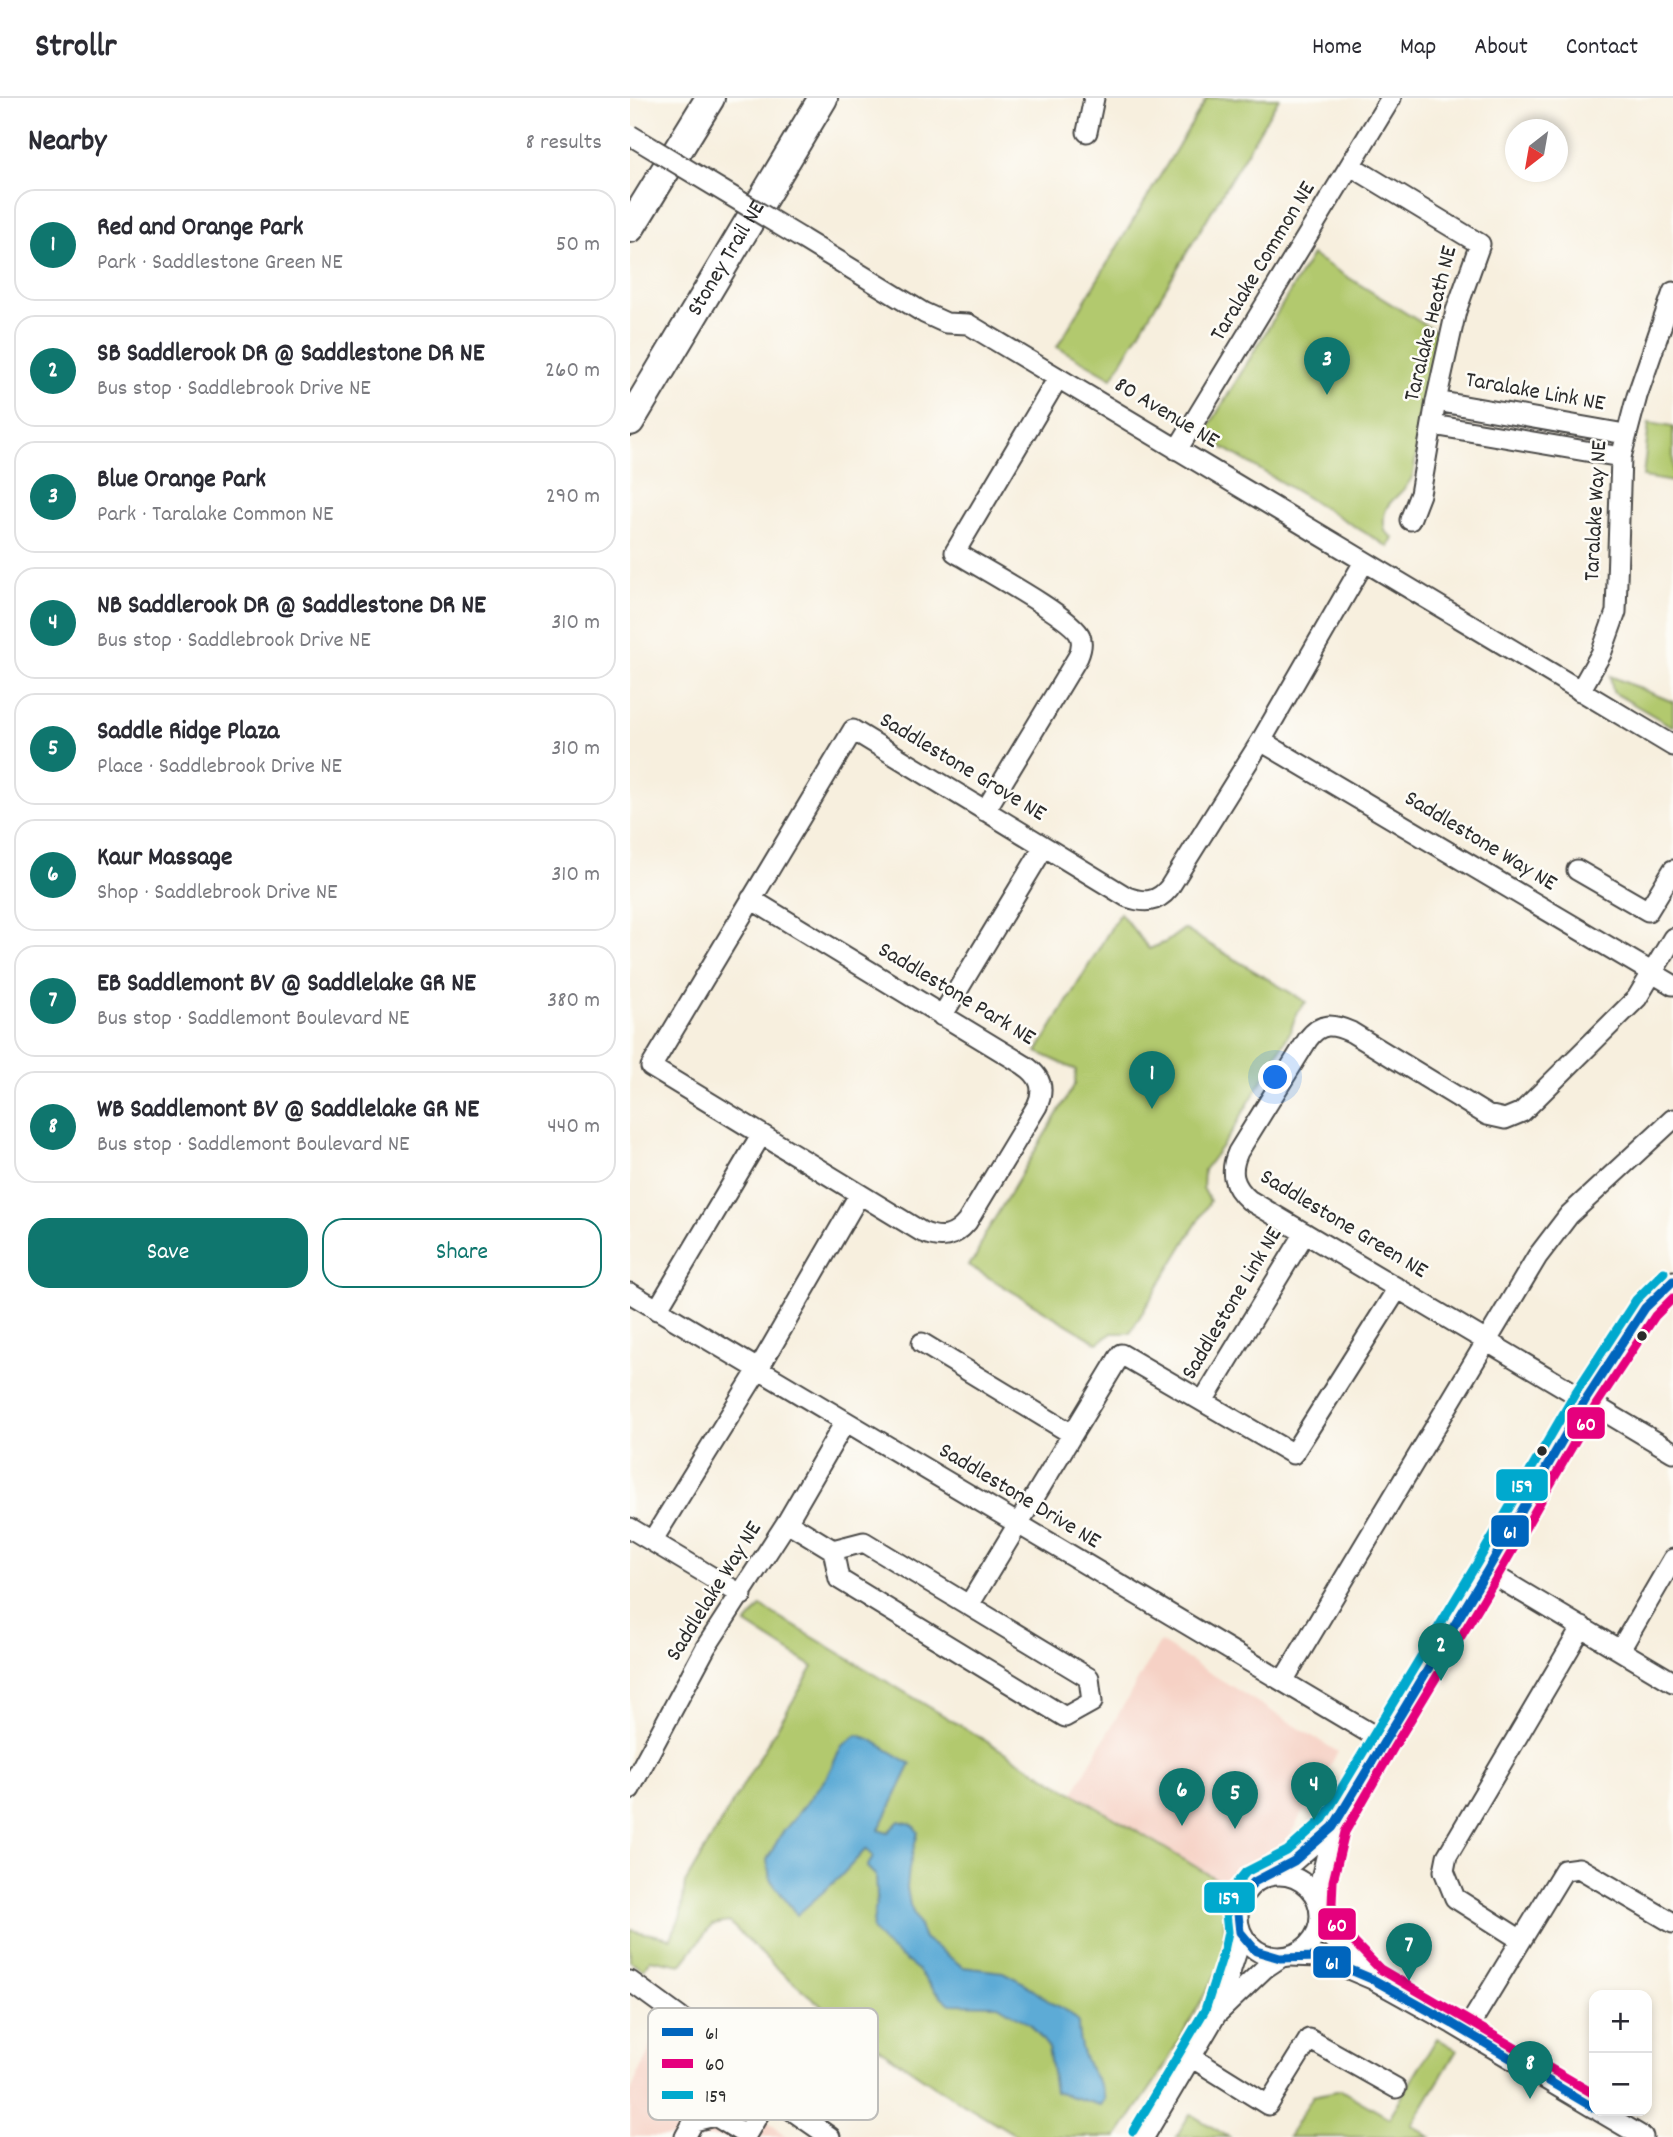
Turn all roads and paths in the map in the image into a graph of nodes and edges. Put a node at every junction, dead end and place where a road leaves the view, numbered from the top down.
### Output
1 (710, 98) edge
2 (824, 98) edge
3 (1094, 98) edge
4 (1391, 98) edge
5 (1087, 132) dead end
6 (630, 135) edge
7 (1351, 166) junction
8 (630, 228) edge
9 (1673, 292) edge
10 (1058, 378) junction
11 (1436, 401) junction
12 (630, 421) edge
13 (1433, 425) junction
14 (1625, 434) junction
15 (1177, 450) junction
16 (1621, 457) junction
17 (1410, 520) dead end
18 (1364, 562) junction
19 (1580, 691) junction
20 (1261, 741) junction
21 (1673, 746) edge
22 (985, 811) junction
23 (1044, 847) junction
24 (1577, 870) dead end
25 (1673, 870) edge
26 (751, 899) junction
27 (1673, 938) edge
28 (1653, 973) junction
29 (1673, 985) edge
30 (942, 1016) junction
31 (1673, 1119) edge
32 (761, 1136) junction
33 (859, 1195) junction
34 (1305, 1233) junction
35 (1673, 1281) edge
36 (1398, 1287) junction
37 (630, 1293) edge
38 (657, 1310) junction
39 (1486, 1341) junction
40 (922, 1343) dead end
41 (758, 1370) junction
42 (1586, 1399) junction
43 (1203, 1401) junction
44 (845, 1422) junction
45 (1072, 1434) junction
46 (1673, 1452) edge
47 (787, 1522) junction
48 (1017, 1525) junction
49 (630, 1528) edge
50 (652, 1541) junction
51 (833, 1550) junction
52 (1673, 1559) edge
53 (1487, 1570) junction
54 (741, 1595) junction
55 (969, 1605) junction
56 (1582, 1627) junction
57 (1620, 1650) junction
58 (1283, 1681) junction
59 (1673, 1682) edge
60 (1384, 1741) junction
61 (630, 1789) edge
62 (1333, 1827) junction
63 (1271, 1875) junction
64 (1320, 1910) junction
65 (1673, 1923) edge
66 (1240, 1931) junction
67 (1521, 1940) junction
68 (1285, 1957) junction
69 (1372, 1979) junction
70 (630, 1981) edge
71 (667, 2008) edge
72 (1216, 2015) junction
73 (1466, 2031) junction
74 (1191, 2057) junction
75 (1396, 2088) dead end
76 (1589, 2105) edge
77 (1607, 2116) edge
78 (698, 2120) edge
79 (721, 2120) edge
80 (755, 2120) edge
81 (806, 2120) edge
82 (746, 2136) edge
83 (685, 2137) edge
84 (830, 2137) edge
85 (1144, 2137) edge
86 (1643, 2137) edge

1 - 8 highway
2 - 12 highway, Stoney Trail NE
3 - 5 street
4 - 7 street, Taralake Common NE
6 - 10 street, 80 Avenue NE, bridge
7 - 11 street, Taralake Heath NE
7 - 15 street, Taralake Common NE
9 - 14 street, Taralake Way NE
10 - 15 street, 80 Avenue NE
10 - 22 street
11 - 13 street, Taralake Heath NE
11 - 14 street, Taralake Link NE
13 - 16 street
13 - 17 street, Taralake Heath NE
14 - 16 street, Taralake Way NE
15 - 18 street, 80 Avenue NE
16 - 19 street, Taralake Way NE
18 - 19 street, 80 Avenue NE
18 - 20 street, Saddlestone Grove NE
19 - 21 street, 80 Avenue NE
20 - 23 street, Saddlestone Grove NE
20 - 28 street, Saddlestone Way NE
22 - 23 street, Saddlestone Grove NE
22 - 26 street, Saddlestone Grove NE
23 - 30 street
24 - 25 street
26 - 30 street, Saddlestone Park NE
26 - 32 street, Saddlestone Grove NE
27 - 28 street, Saddlestone Green NE
28 - 29 street, Saddlestone Way NE
28 - 34 street, Saddlestone Green NE
30 - 33 street, Saddlestone Park NE
31 - 39 street
32 - 33 street, Saddlestone Park NE
32 - 38 street
33 - 41 street
34 - 36 street, Saddlestone Green NE
34 - 43 street, Saddlestone Link NE
35 - 42 street
36 - 39 street, Saddlestone Green NE
36 - 43 street
37 - 38 street, Saddlestone Drive NE
38 - 41 street, Saddlestone Drive NE
39 - 42 street, Saddlestone Green NE
39 - 58 street
40 - 45 street
41 - 44 street, Saddlestone Drive NE
41 - 50 street
42 - 46 street, Saddlestone Green NE
42 - 53 street
43 - 45 street
44 - 47 street, Saddlelake Way NE
44 - 48 street, Saddlestone Drive NE
45 - 48 street
47 - 51 street
47 - 54 street, Saddlelake Way NE
48 - 55 street
48 - 58 street, Saddlestone Drive NE
49 - 50 street
50 - 54 street
51 - 55 street
51 - 55 street
52 - 57 street
53 - 56 street
53 - 60 street
54 - 61 street, Saddlelake Way NE
56 - 57 street
56 - 67 street
57 - 59 street
58 - 60 street, Saddlestone Drive NE
60 - 62 street
62 - 63 street
62 - 64 street
63 - 64 street
63 - 66 street
64 - 68 street
64 - 69 street
65 - 67 street
66 - 68 street
66 - 72 street
67 - 73 street
68 - 69 street
68 - 72 street
69 - 73 street
70 - 71 street
72 - 74 street
73 - 76 street
74 - 75 street
74 - 85 street
77 - 86 street
78 - 83 street
79 - 82 street
80 - 82 street
81 - 84 street

